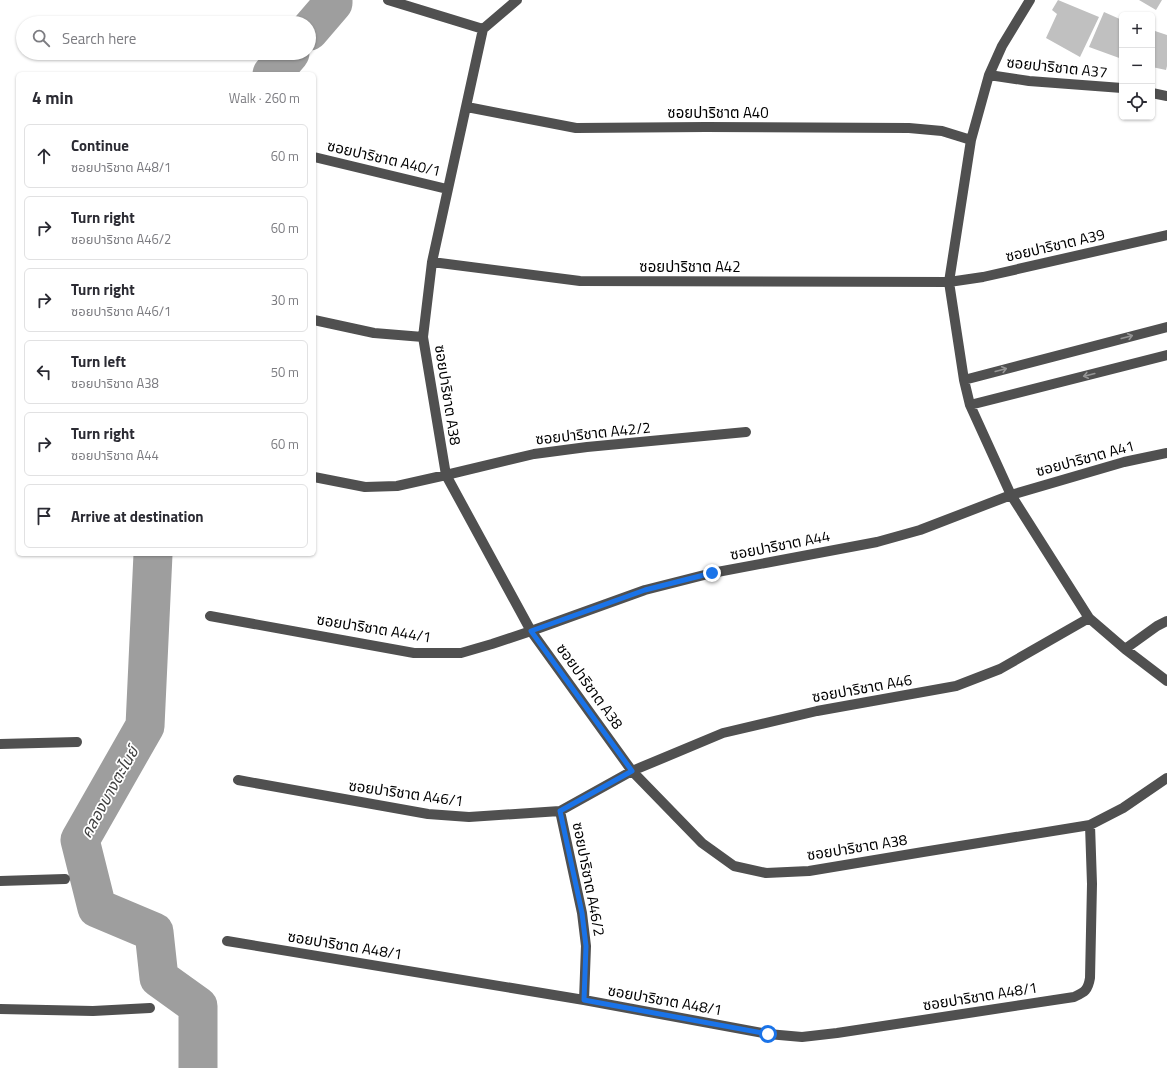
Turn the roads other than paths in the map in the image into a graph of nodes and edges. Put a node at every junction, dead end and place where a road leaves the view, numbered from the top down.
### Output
1 (388, 0) edge
2 (517, 0) edge
3 (1030, 0) edge
4 (483, 29) junction
5 (989, 75) junction
6 (1119, 88) edge
7 (1155, 94) edge
8 (1167, 96) edge
9 (467, 107) junction
10 (971, 140) junction
11 (316, 157) edge
12 (447, 188) junction
13 (1167, 235) edge
14 (432, 262) junction
15 (949, 282) junction
16 (316, 320) edge
17 (1167, 327) edge
18 (423, 337) junction
19 (1167, 355) edge
20 (964, 380) junction
21 (970, 405) junction
22 (746, 432) dead end
23 (1167, 453) edge
24 (446, 475) junction
25 (316, 477) edge
26 (1011, 495) junction
27 (210, 616) dead end
28 (1089, 618) junction
29 (1167, 621) edge
30 (531, 631) junction
31 (1125, 649) junction
32 (1167, 681) edge
33 (77, 742) dead end
34 (0, 744) edge
35 (632, 771) junction
36 (1167, 778) edge
37 (238, 780) dead end
38 (560, 811) junction
39 (1090, 826) junction
40 (65, 879) dead end
41 (0, 881) edge
42 (227, 941) dead end
43 (584, 1000) junction
44 (150, 1008) dead end
45 (0, 1009) edge

1 - 4 street
2 - 4 street
3 - 5 street
4 - 9 street, ซอยปาริชาต A38
5 - 6 street, ซอยปาริชาต A37
5 - 10 street
7 - 8 street
9 - 10 street, ซอยปาริชาต A40
9 - 12 street, ซอยปาริชาต A38
10 - 15 street
11 - 12 street, ซอยปาริชาต A40/1
12 - 14 street, ซอยปาริชาต A38
13 - 15 street, ซอยปาริชาต A39
14 - 15 street, ซอยปาริชาต A42
14 - 18 street, ซอยปาริชาต A38
15 - 20 street
16 - 18 street
20 -> 17 street
18 - 24 street, ซอยปาริชาต A38
19 -> 21 street
20 - 21 street
21 - 26 street
22 - 24 street, ซอยปาริชาต A42/2
23 - 26 street, ซอยปาริชาต A41
24 - 25 street, ซอยปาริชาต A42/2
24 - 30 street, ซอยปาริชาต A38
26 - 28 street
26 - 30 street, ซอยปาริชาต A44
27 - 30 street, ซอยปาริชาต A44/1
28 - 31 street
28 - 35 street, ซอยปาริชาต A46
29 - 31 street
30 - 35 street, ซอยปาริชาต A38
31 - 32 street
33 - 34 street
35 - 38 street, ซอยปาริชาต A46/1
35 - 39 street, ซอยปาริชาต A38
36 - 39 street, ซอยปาริชาต A38
37 - 38 street, ซอยปาริชาต A46/1
38 - 43 street, ซอยปาริชาต A46/2
39 - 43 street, ซอยปาริชาต A48/1
40 - 41 street
42 - 43 street, ซอยปาริชาต A48/1
44 - 45 street

